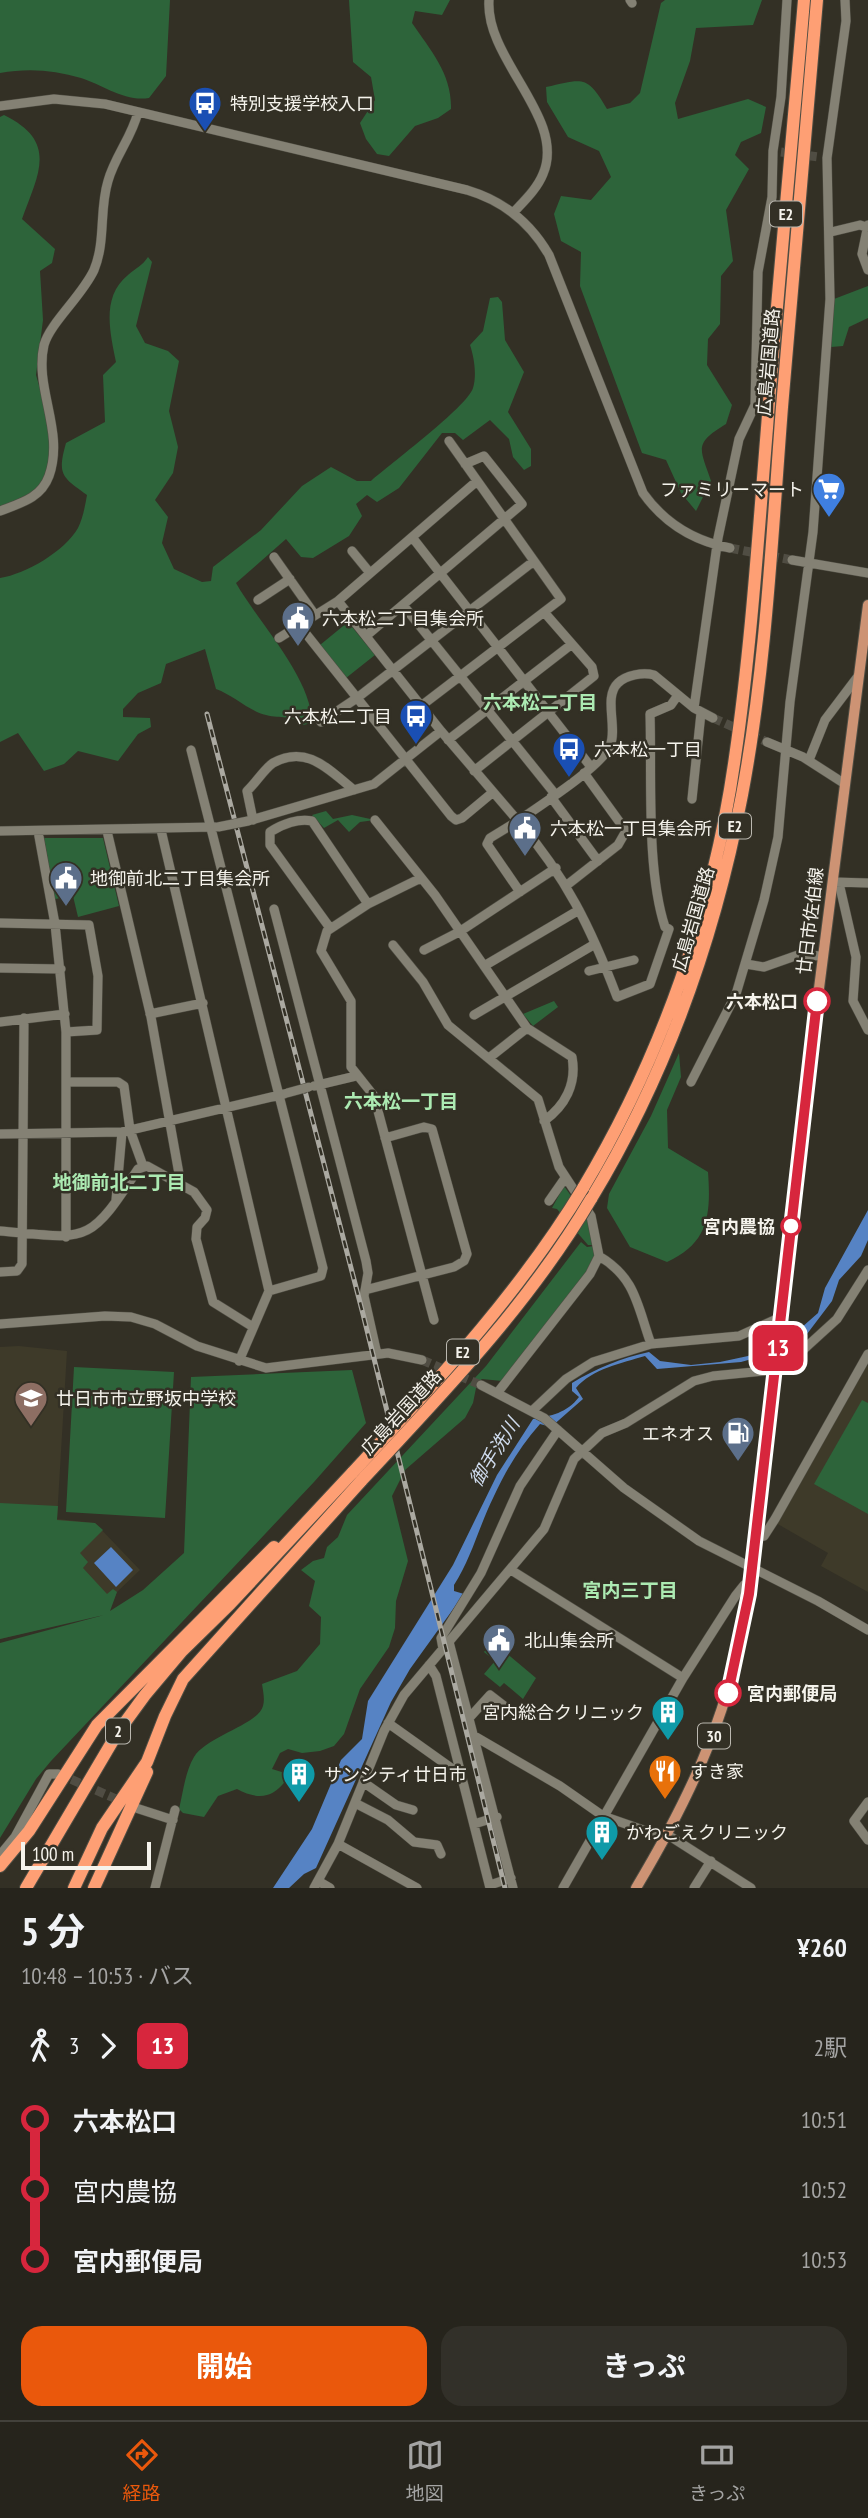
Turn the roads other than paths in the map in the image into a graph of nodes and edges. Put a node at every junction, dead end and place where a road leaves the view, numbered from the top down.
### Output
1 (489, 0) edge
2 (787, 0) edge
3 (804, 0) edge
4 (817, 0) edge
5 (845, 0) edge
6 (0, 106) edge
7 (138, 112) junction
8 (514, 212) junction
9 (867, 226) edge
10 (831, 232) junction
11 (868, 270) edge
12 (449, 441) dead end
13 (466, 464) junction
14 (477, 481) junction
15 (0, 511) edge
16 (505, 520) junction
17 (412, 537) junction
18 (717, 545) junction
19 (730, 548) tunnel mouth
20 (352, 551) dead end
21 (274, 556) dead end
22 (792, 560) tunnel mouth
23 (534, 561) junction
24 (809, 563) junction
25 (370, 573) junction
26 (868, 573) edge
27 (441, 574) junction
28 (290, 579) junction
29 (258, 600) dead end
30 (338, 601) junction
31 (403, 605) junction
32 (868, 605) edge
33 (470, 611) junction
34 (544, 611) junction
35 (315, 615) junction
36 (299, 625) junction
37 (366, 636) junction
38 (279, 638) dead end
39 (432, 640) junction
40 (572, 644) junction
41 (498, 647) junction
42 (393, 670) junction
43 (859, 675) junction
44 (460, 676) junction
45 (524, 681) junction
46 (678, 695) junction
47 (357, 698) junction
48 (421, 706) junction
49 (487, 710) junction
50 (697, 710) junction
51 (549, 713) junction
52 (713, 718) tunnel mouth
53 (321, 722) dead end
54 (441, 731) junction
55 (448, 740) junction
56 (512, 741) junction
57 (767, 743) tunnel mouth
58 (191, 750) dead end
59 (787, 750) junction
60 (406, 759) junction
61 (809, 760) junction
62 (588, 770) junction
63 (474, 771) junction
64 (845, 785) junction
65 (354, 790) junction
66 (492, 793) junction
67 (553, 795) junction
68 (692, 799) dead end
69 (375, 820) dead end
70 (251, 821) junction
71 (518, 821) junction
72 (214, 827) junction
73 (161, 830) junction
74 (0, 831) edge
75 (38, 831) junction
76 (107, 831) junction
77 (598, 861) junction
78 (556, 868) junction
79 (421, 878) junction
80 (836, 883) junction
81 (868, 883) edge
82 (567, 885) junction
83 (520, 892) junction
84 (368, 904) junction
85 (274, 909) dead end
86 (579, 910) junction
87 (0, 923) edge
88 (55, 924) junction
89 (330, 929) junction
90 (459, 932) junction
91 (595, 944) junction
92 (393, 945) dead end
93 (424, 950) dead end
94 (823, 956) junction
95 (634, 960) dead end
96 (746, 964) junction
97 (484, 966) junction
98 (606, 967) junction
99 (0, 968) edge
100 (61, 969) junction
101 (589, 971) dead end
102 (504, 997) junction
103 (203, 1003) junction
104 (65, 1014) junction
105 (150, 1014) junction
106 (474, 1015) dead end
107 (24, 1018) junction
108 (0, 1022) edge
109 (527, 1028) junction
110 (868, 1030) edge
111 (66, 1032) junction
112 (489, 1058) junction
113 (356, 1076) junction
114 (66, 1082) junction
115 (691, 1082) dead end
116 (320, 1085) junction
117 (284, 1094) junction
118 (228, 1107) junction
119 (169, 1121) junction
120 (544, 1121) junction
121 (126, 1131) junction
122 (0, 1134) edge
123 (25, 1135) junction
124 (66, 1135) junction
125 (385, 1138) junction
126 (143, 1166) junction
127 (565, 1178) junction
128 (181, 1185) junction
129 (587, 1194) junction
130 (116, 1201) junction
131 (549, 1201) dead end
132 (0, 1231) edge
133 (22, 1233) junction
134 (66, 1237) junction
135 (598, 1256) junction
136 (868, 1270) edge
137 (0, 1272) edge
138 (419, 1275) junction
139 (864, 1287) edge
140 (365, 1290) junction
141 (269, 1291) junction
142 (434, 1320) dead end
143 (781, 1320) junction
144 (0, 1324) edge
145 (253, 1327) junction
146 (652, 1344) junction
147 (377, 1354) junction
148 (868, 1354) edge
149 (422, 1360) tunnel mouth
150 (239, 1361) junction
151 (775, 1370) junction
152 (481, 1385) tunnel mouth
153 (498, 1392) junction
154 (534, 1412) junction
155 (558, 1430) junction
156 (582, 1451) junction
157 (357, 1476) junction
158 (312, 1516) junction
159 (755, 1538) junction
160 (752, 1569) junction
161 (511, 1570) junction
162 (750, 1583) junction
163 (230, 1604) joint
164 (240, 1617) joint
165 (868, 1630) edge
166 (446, 1646) junction
167 (182, 1651) junction
168 (429, 1665) junction
169 (153, 1668) junction
170 (683, 1678) junction
171 (512, 1712) dead end
172 (471, 1716) junction
173 (388, 1723) junction
174 (476, 1737) junction
175 (152, 1752) junction
176 (58, 1774) dead end
177 (461, 1776) junction
178 (363, 1782) junction
179 (355, 1802) junction
180 (868, 1802) edge
181 (136, 1808) dead end
182 (413, 1810) dead end
183 (603, 1816) junction
184 (497, 1817) junction
185 (474, 1824) junction
186 (667, 1836) junction
187 (868, 1840) edge
188 (338, 1844) junction
189 (442, 1854) dead end
190 (0, 1855) edge
191 (711, 1861) junction
192 (0, 1866) edge
193 (512, 1883) edge
194 (28, 1885) edge
195 (316, 1885) edge
196 (95, 1886) edge
197 (490, 1886) edge
198 (74, 1888) edge
199 (155, 1888) edge
200 (330, 1888) edge
201 (417, 1888) edge
202 (563, 1888) edge
203 (636, 1888) edge
204 (695, 1888) edge
205 (751, 1888) edge

1 - 8 street
2 - 18 street
3 - 129 highway, 広島岩国道路 / E2
4 - 129 highway, 広島岩国道路 / E2
5 - 10 street
6 - 7 street
7 - 8 street
7 - 15 street
8 - 18 street
9 - 10 street
9 - 11 street
10 - 24 street
12 - 13 street
13 - 14 street
13 - 16 street
14 - 16 street
14 - 17 street
16 - 23 street
16 - 27 street
17 - 25 street
17 - 27 street
18 - 19 street
18 - 50 street
20 - 25 street
21 - 28 street
22 - 24 street
23 - 33 street
23 - 34 street
24 - 26 street
24 - 59 street
25 - 30 street
27 - 31 street
27 - 33 street
28 - 29 street
28 - 35 street
30 - 35 street
30 - 37 street
31 - 37 street
31 - 39 street
32 - 43 main road, 廿日市佐伯線 / 30
33 - 39 street
33 - 41 street
34 - 40 street
34 - 41 street
35 - 36 street
36 - 38 street
36 - 47 street
37 - 42 street
39 - 42 street
39 - 44 street
40 - 45 street
40 - 51 street
41 - 44 street
41 - 45 street
42 - 47 street
42 - 48 street
43 - 61 street
43 - 64 main road, 廿日市佐伯線 / 30
44 - 48 street
44 - 49 street
45 - 49 street
45 - 51 street
46 - 50 street
46 - 62 street
46 - 98 street
47 - 53 street
47 - 60 street
48 - 54 street
49 - 55 street
49 - 56 street
50 - 52 street
50 - 68 street
51 - 56 street
51 - 62 street
54 - 55 street
54 - 60 street
55 - 63 street
56 - 63 street
56 - 67 street
57 - 59 street
58 - 72 street
59 - 61 street
59 - 96 street
60 - 65 street
60 - 66 street
61 - 64 street
62 - 67 street
62 - 77 street
63 - 66 street
64 - 80 main road, 廿日市佐伯線 / 30
65 - 70 street
65 - 70 street
66 - 71 street
67 - 71 street
67 - 77 street
69 - 79 street
70 - 72 street, bridge
71 - 78 street
71 - 83 street
72 - 73 street
72 - 117 street
73 - 76 street
73 - 103 street
74 - 75 street
75 - 76 street
75 - 88 street
76 - 105 street
77 - 82 street
78 - 82 street
78 - 83 street
79 - 84 street
79 - 90 street
80 - 81 street
80 - 94 main road, 廿日市佐伯線 / 30
80 - 110 street
82 - 86 street
83 - 90 street
84 - 89 street
84 - 89 street
85 - 116 street
86 - 91 street
86 - 97 street
87 - 88 street
88 - 100 street
88 - 111 street
89 - 113 street
90 - 93 street
90 - 97 street
91 - 98 street
91 - 102 street
92 - 112 street
94 - 96 street
94 - 143 main road, 廿日市佐伯線 / 30
95 - 98 street
96 - 115 street
97 - 102 street
98 - 101 street
99 - 100 street
100 - 104 street
102 - 106 street
102 - 109 street
103 - 105 street
103 - 118 street
104 - 107 street
104 - 111 street
105 - 119 street
107 - 108 street
107 - 123 street
109 - 112 street
109 - 120 street
111 - 114 street
112 - 120 street
113 - 116 street
113 - 125 street
114 - 121 street
114 - 124 street
116 - 117 street, bridge
116 - 140 street
117 - 118 street
117 - 141 street
118 - 119 street
118 - 141 street
119 - 121 street
119 - 128 street
120 - 127 street
121 - 124 street
121 - 126 street
121 - 130 street
122 - 123 street
123 - 124 street
123 - 133 street
124 - 134 street
125 - 138 street
125 - 138 street
126 - 128 street
126 - 130 street
127 - 131 street
127 - 135 street
128 - 145 street
129 - 157 highway, 広島岩国道路 / E2, bridge
130 - 134 street
132 - 133 street
133 - 134 street
133 - 137 street
135 - 146 street
135 - 153 street
136 - 139 street
138 - 140 street
138 - 142 street
139 - 151 street
140 - 147 street
141 - 145 street
143 - 146 street
143 - 151 main road, 廿日市佐伯線 / 30
144 - 150 street
145 - 150 street
146 - 154 street
147 - 149 street
147 - 150 street
148 - 159 street
151 - 156 street
151 - 159 main road, 廿日市佐伯線 / 30
152 - 153 street
153 - 154 street
154 - 155 street
155 - 156 street
155 - 166 street
156 - 160 street
156 - 161 street
157 - 158 highway, 広島岩国道路 / E2
157 - 164 highway, 広島岩国道路 / E2
158 - 163 highway, 広島岩国道路 / E2
158 - 169 highway
159 - 160 main road, 廿日市佐伯線 / 30
160 - 162 main road, 廿日市佐伯線 / 30
160 - 165 street
161 - 166 street
161 - 170 street
162 - 170 street
162 - 186 main road, 廿日市佐伯線 / 30
163 - 167 highway, 2
164 - 175 highway, 2
166 - 168 street
166 - 172 street
167 - 169 highway
167 - 194 highway, 2
168 - 173 street
168 - 177 street
169 - 192 highway
170 - 183 street
171 - 172 street
172 - 174 street
173 - 177 street
173 - 178 street
174 - 183 street
174 - 184 street
175 - 196 highway, 2
175 - 198 highway
176 - 190 street
177 - 185 street
178 - 179 street
178 - 182 street
179 - 188 street
179 - 189 street
180 - 187 street
181 - 199 street
183 - 186 street
183 - 202 street
184 - 185 street
184 - 193 street
185 - 197 street
186 - 191 street
186 - 203 main road, 廿日市佐伯線 / 30
188 - 195 street
188 - 201 street
191 - 204 street
191 - 205 street
193 - 197 street
195 - 200 street

